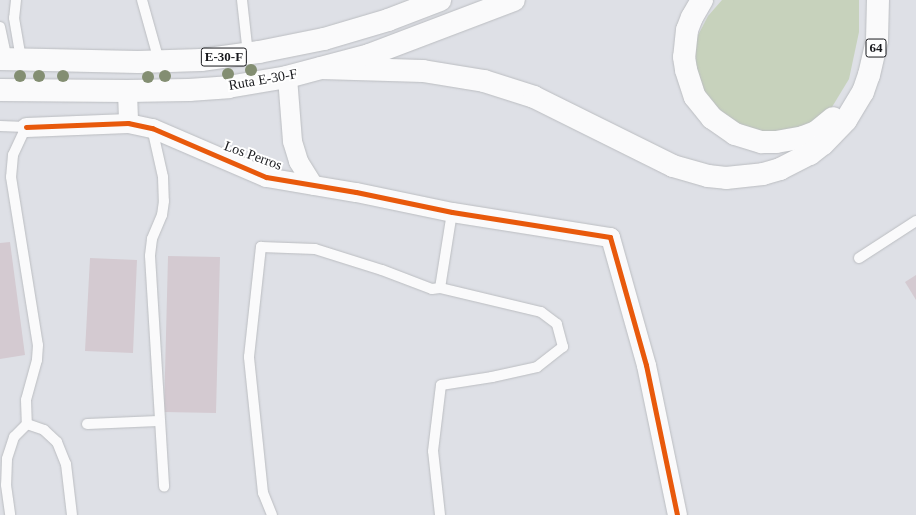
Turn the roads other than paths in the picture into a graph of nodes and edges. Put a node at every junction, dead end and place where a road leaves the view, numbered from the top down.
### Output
1 (16, 0) edge
2 (142, 0) edge
3 (242, 0) edge
4 (440, 0) edge
5 (514, 0) edge
6 (702, 0) edge
7 (878, 1) edge
8 (0, 26) edge
9 (248, 54) junction
10 (9, 59) edge
11 (159, 61) junction
12 (322, 68) junction
13 (287, 77) junction
14 (0, 90) edge
15 (127, 91) junction
16 (863, 92) junction
17 (128, 123) junction
18 (0, 126) edge
19 (26, 127) junction
20 (152, 128) junction
21 (313, 185) junction
22 (452, 212) junction
23 (916, 222) edge
24 (859, 258) dead end
25 (440, 288) junction
26 (159, 421) junction
27 (27, 424) junction
28 (87, 424) dead end
29 (3, 485) edge
30 (164, 487) dead end
31 (10, 515) edge
32 (72, 515) edge
33 (272, 515) edge
34 (440, 515) edge
35 (677, 515) edge

1 - 10 lane
2 - 11 lane
3 - 9 lane
4 - 9 main road, Ruta E-30-F / E-30-F
5 - 12 main road, Ruta E-30-F / E-30-F
6 - 16 main road
7 - 16 main road, 64
8 - 10 lane
9 - 11 main road, Ruta E-30-F / E-30-F
10 - 11 main road, Ruta E-30-F / E-30-F
12 - 13 main road, Ruta E-30-F / E-30-F
12 - 16 main road
13 - 15 main road, Ruta E-30-F / E-30-F
13 - 21 street, Los Perros
14 - 15 main road, Ruta E-30-F / E-30-F
15 - 17 street
17 - 19 street, Los Perros
17 - 20 street, Los Perros
18 - 19 lane
19 - 27 lane
20 - 21 street, Los Perros
20 - 26 lane
21 - 22 street, Los Perros
22 - 25 lane
22 - 35 street, Los Perros
23 - 24 lane
25 - 33 lane
25 - 34 lane
26 - 28 lane
26 - 30 lane
27 - 29 lane
27 - 32 lane
29 - 31 lane

